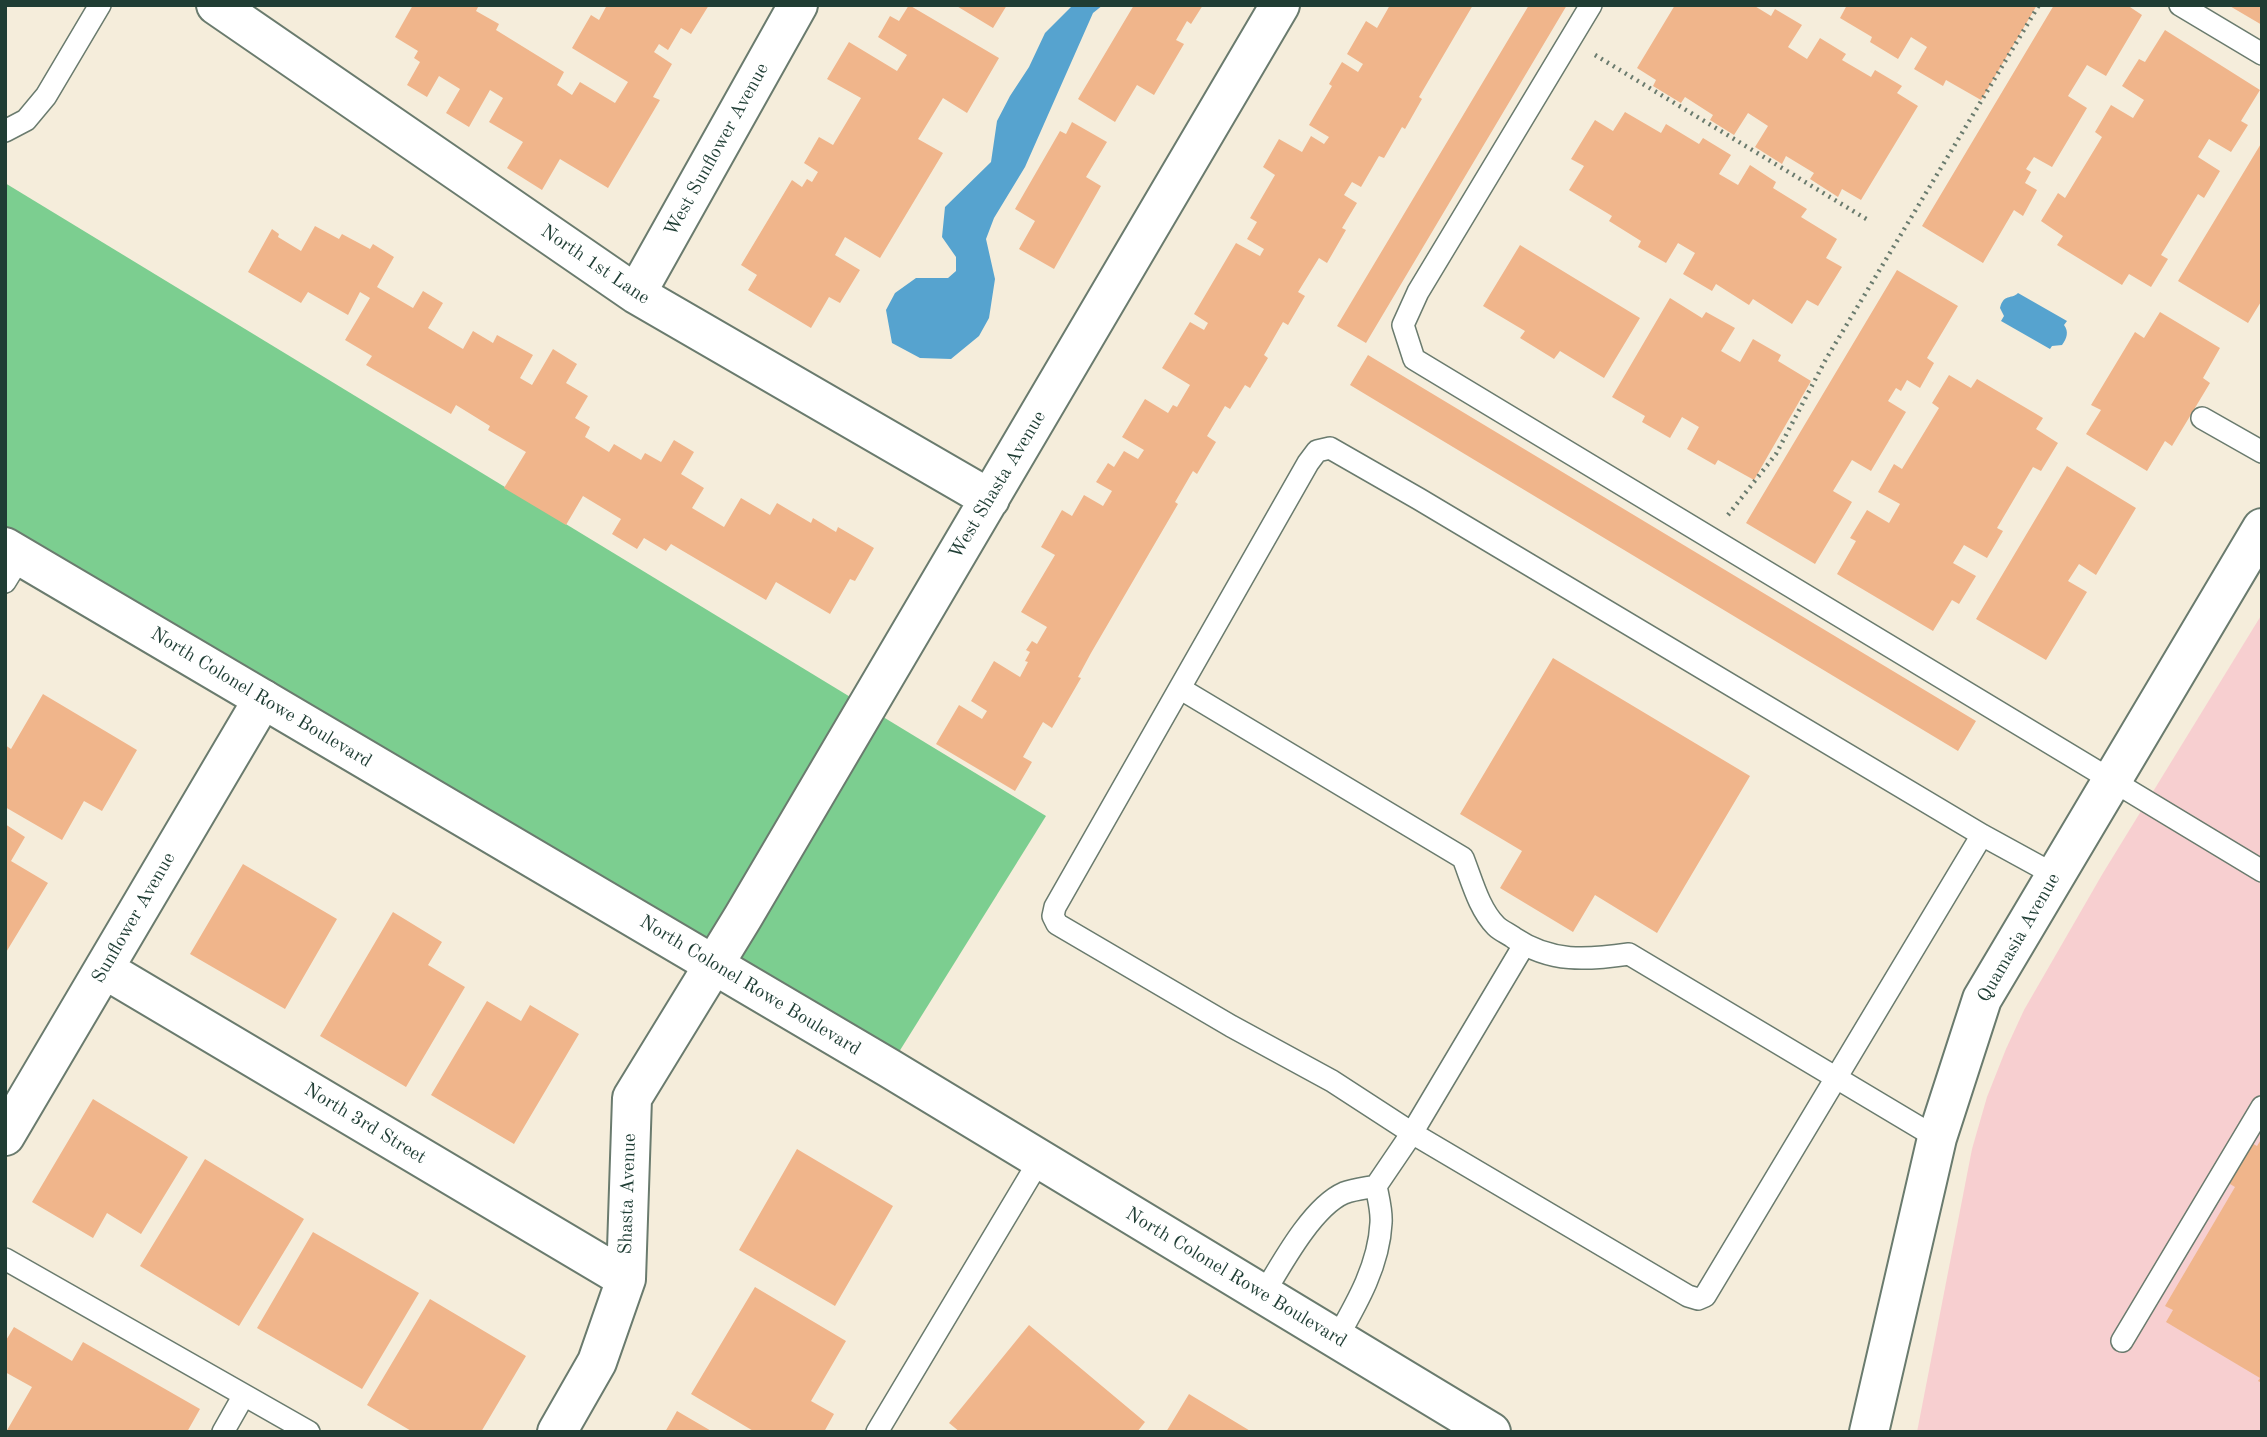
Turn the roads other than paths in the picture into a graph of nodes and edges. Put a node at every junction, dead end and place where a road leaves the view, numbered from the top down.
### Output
1 (100, 5) edge
2 (216, 5) edge
3 (798, 5) edge
4 (1280, 5) edge
5 (1591, 5) edge
6 (2180, 5) edge
7 (2262, 54) edge
8 (5, 131) edge
9 (636, 294) junction
10 (2202, 418) dead end
11 (2262, 452) edge
12 (990, 499) junction
13 (2262, 528) edge
14 (10, 561) edge
15 (1181, 689) junction
16 (262, 699) junction
17 (2111, 782) junction
18 (1982, 835) junction
19 (2262, 871) edge
20 (2055, 875) junction
21 (1524, 945) junction
22 (714, 965) junction
23 (104, 969) junction
24 (1837, 1078) junction
25 (2262, 1107) edge
26 (1412, 1133) junction
27 (5, 1136) edge
28 (1937, 1138) junction
29 (1039, 1161) junction
30 (1376, 1185) junction
31 (5, 1259) edge
32 (625, 1279) junction
33 (1263, 1295) junction
34 (1336, 1338) junction
35 (2122, 1341) dead end
36 (244, 1395) junction
37 (223, 1432) edge
38 (309, 1432) edge
39 (557, 1432) edge
40 (877, 1432) edge
41 (1491, 1432) edge
42 (1869, 1432) edge

1 - 8 lane
2 - 9 street, North 1st Lane
3 - 9 street, West Sunflower Avenue
4 - 12 street, West Shasta Avenue
5 - 17 lane
6 - 7 lane
9 - 12 street, North 1st Lane
10 - 11 lane
12 - 22 street, West Shasta Avenue
13 - 17 street, Quamasia Avenue
14 - 16 street, North Colonel Rowe Boulevard
15 - 18 lane
15 - 21 lane
15 - 26 lane
16 - 22 street, North Colonel Rowe Boulevard
16 - 23 street, Sunflower Avenue
17 - 19 lane
17 - 20 street, Quamasia Avenue
18 - 20 lane
18 - 24 lane
20 - 28 street, Quamasia Avenue
21 - 24 lane
21 - 26 lane
22 - 29 street, North Colonel Rowe Boulevard
22 - 32 street, Shasta Avenue
23 - 27 street, Sunflower Avenue
23 - 32 street, North 3rd Street
24 - 26 lane
24 - 28 lane
25 - 35 lane
26 - 30 lane
28 - 42 street, Quamasia Avenue
29 - 33 street, North Colonel Rowe Boulevard
29 - 40 lane
30 - 33 lane
30 - 34 lane
31 - 36 lane
32 - 39 street, Shasta Avenue
33 - 34 street, North Colonel Rowe Boulevard
34 - 41 street, North Colonel Rowe Boulevard
36 - 37 lane
36 - 38 lane

